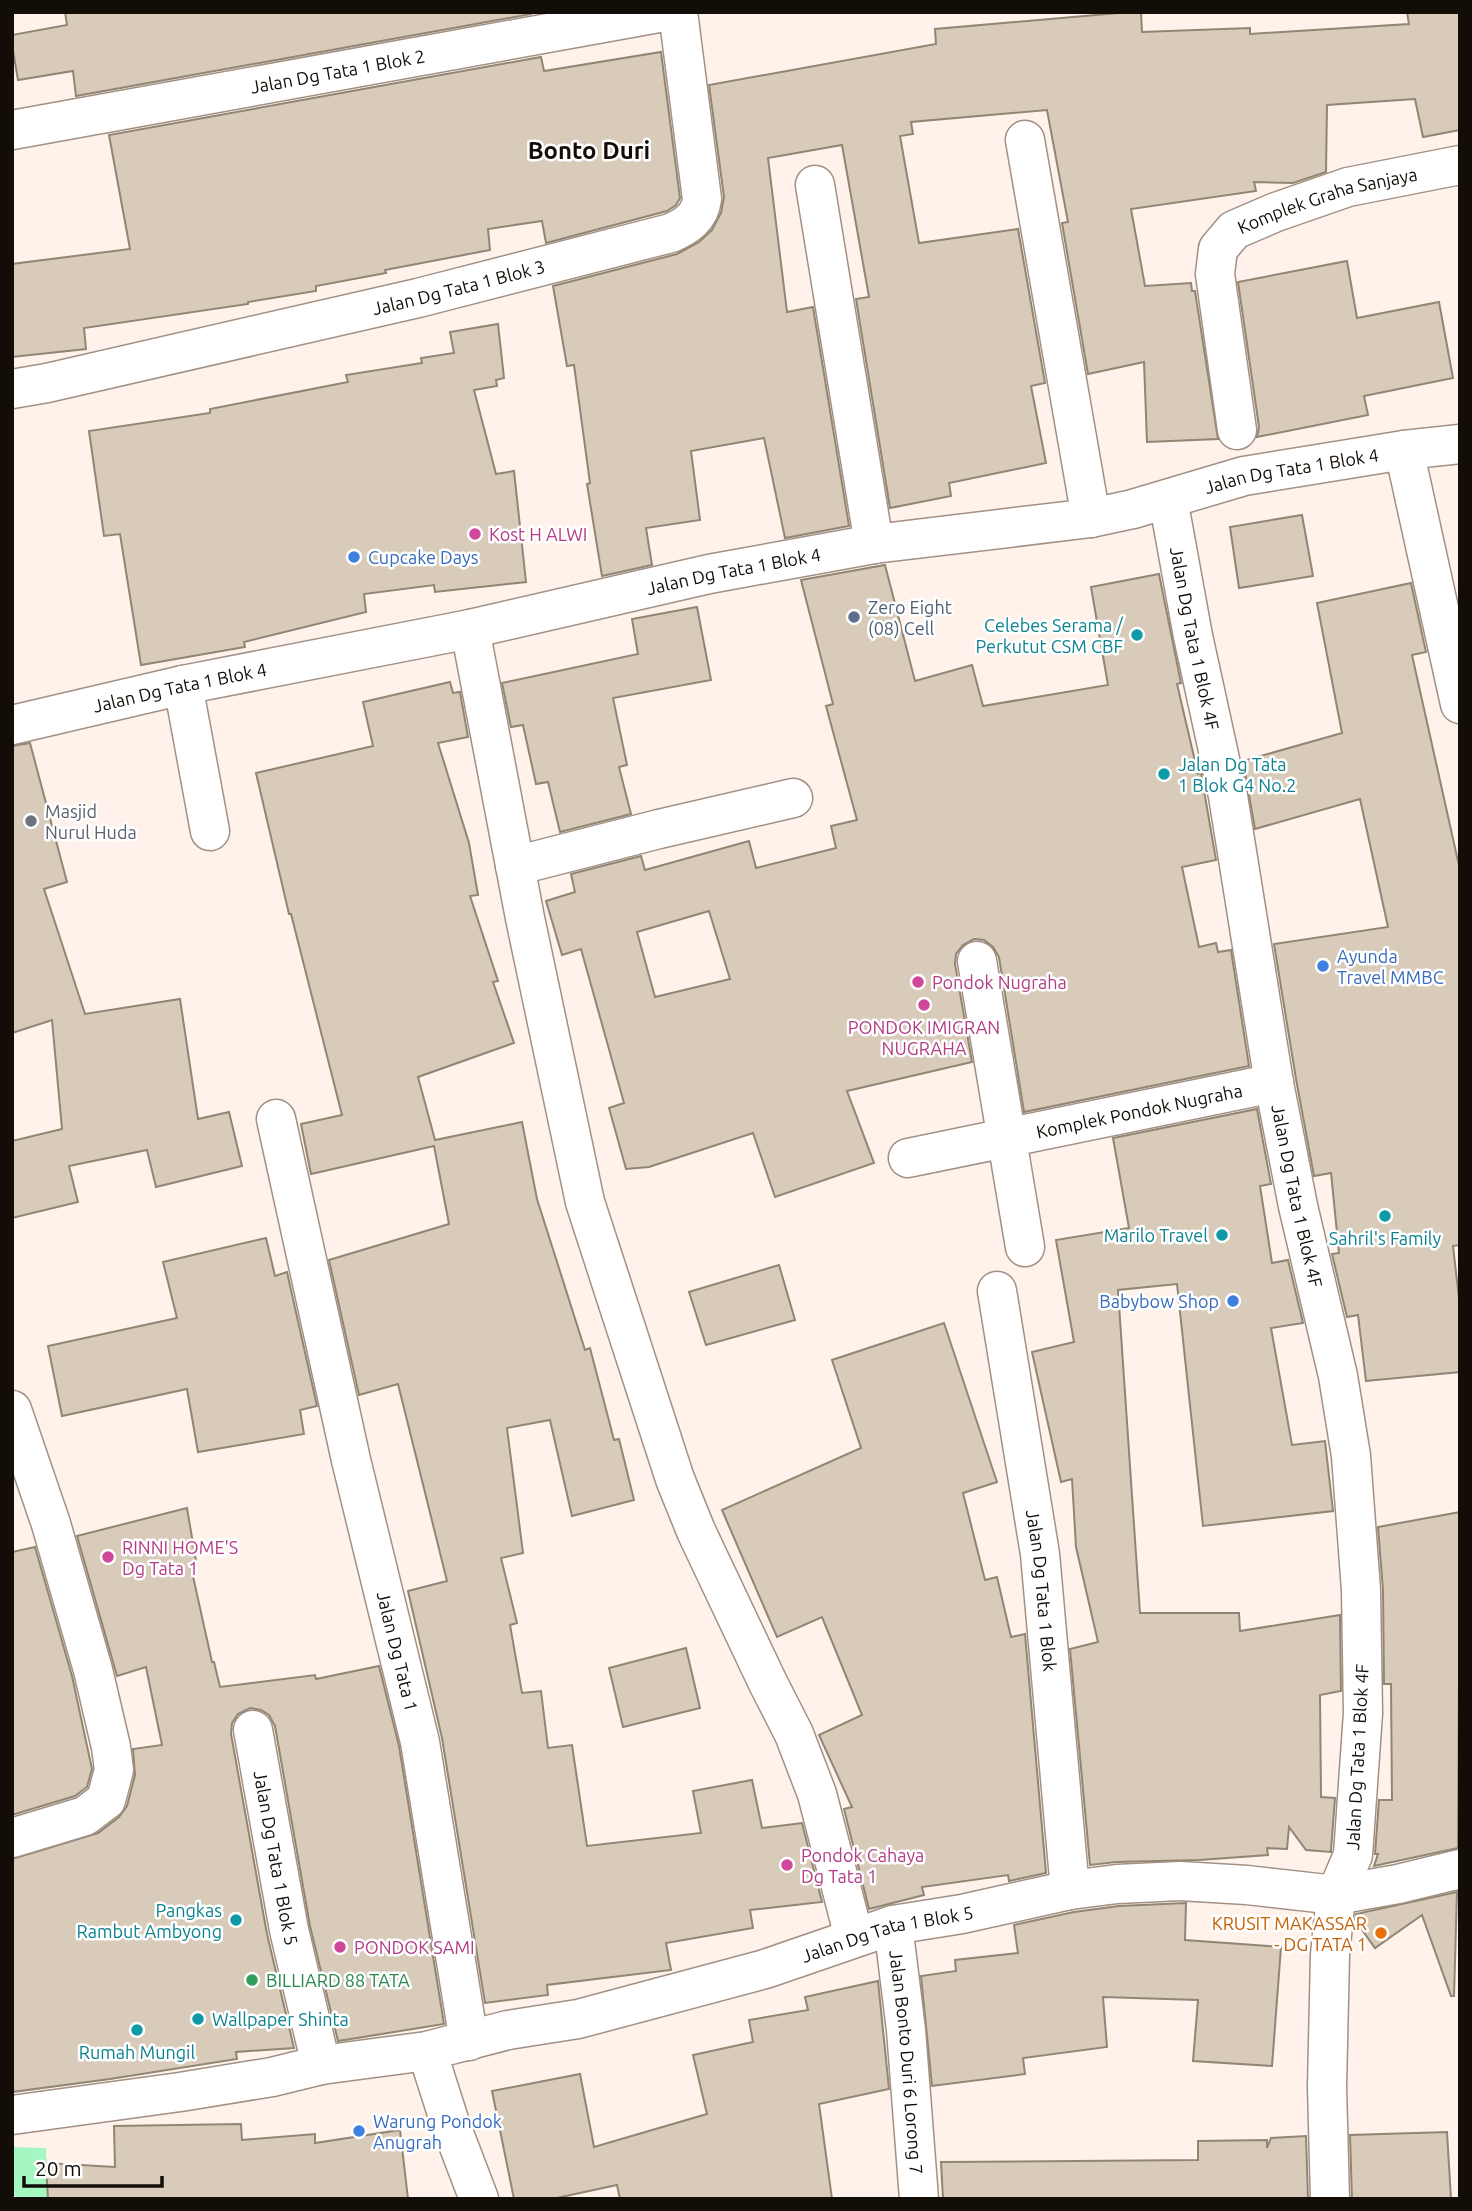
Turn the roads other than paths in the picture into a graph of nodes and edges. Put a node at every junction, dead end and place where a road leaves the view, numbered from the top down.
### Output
1 (664, 12) edge
2 (678, 12) edge
3 (12, 130) edge
4 (1025, 140) dead end
5 (1460, 165) edge
6 (815, 186) dead end
7 (12, 389) edge
8 (1237, 430) dead end
9 (1460, 444) edge
10 (1404, 450) junction
11 (1168, 499) junction
12 (1091, 518) junction
13 (874, 544) junction
14 (470, 629) junction
15 (183, 685) junction
16 (1460, 704) edge
17 (12, 724) edge
18 (793, 798) dead end
19 (210, 831) dead end
20 (515, 866) junction
21 (977, 961) dead end
22 (1274, 1083) junction
23 (276, 1119) dead end
24 (1005, 1137) junction
25 (908, 1158) dead end
26 (1025, 1247) dead end
27 (997, 1292) dead end
28 (12, 1409) edge
29 (253, 1730) dead end
30 (12, 1838) edge
31 (1460, 1869) edge
32 (1070, 1890) junction
33 (1336, 1895) junction
34 (892, 1925) junction
35 (854, 1937) junction
36 (469, 2041) junction
37 (427, 2051) junction
38 (321, 2066) junction
39 (12, 2115) edge
40 (479, 2199) edge
41 (919, 2199) edge
42 (1330, 2199) edge

1 - 3 street, Jalan Dg Tata 1 Blok 2
2 - 7 street, Jalan Dg Tata 1 Blok 3
4 - 12 street
5 - 8 street, Komplek Graha Sanjaya
6 - 13 street
9 - 10 street, Jalan Dg Tata 1 Blok 4
10 - 11 street, Jalan Dg Tata 1 Blok 4
10 - 16 street
11 - 12 street, Jalan Dg Tata 1 Blok 4
11 - 22 street, Jalan Dg Tata 1 Blok 4F
12 - 13 street, Jalan Dg Tata 1 Blok 4
13 - 14 street, Jalan Dg Tata 1 Blok 4
14 - 15 street, Jalan Dg Tata 1 Blok 4
14 - 20 street
15 - 17 street, Jalan Dg Tata 1 Blok 4
15 - 19 street
18 - 20 street
20 - 35 street
21 - 24 street
22 - 24 street, Komplek Pondok Nugraha
22 - 33 street, Jalan Dg Tata 1 Blok 4F
23 - 36 street, Jalan Dg Tata 1
24 - 25 street, Komplek Pondok Nugraha
24 - 26 street
27 - 32 street, Jalan Dg Tata 1 Blok
28 - 30 street
29 - 38 street, Jalan Dg Tata 1 Blok 5
31 - 33 street, Jalan Dg Tata 1 Blok 5
32 - 33 street, Jalan Dg Tata 1 Blok 5
32 - 34 street, Jalan Dg Tata 1 Blok 5
33 - 42 street, Jalan Dg Tata 1 Blok 4F
34 - 35 street, Jalan Dg Tata 1 Blok 5
34 - 41 street, Jalan Bonto Duri 6 Lorong 7
35 - 36 street, Jalan Dg Tata 1 Blok 5
36 - 37 street, Jalan Dg Tata 1 Blok 5
37 - 38 street, Jalan Dg Tata 1 Blok 5
37 - 40 street
38 - 39 street, Jalan Dg Tata 1 Blok 5

